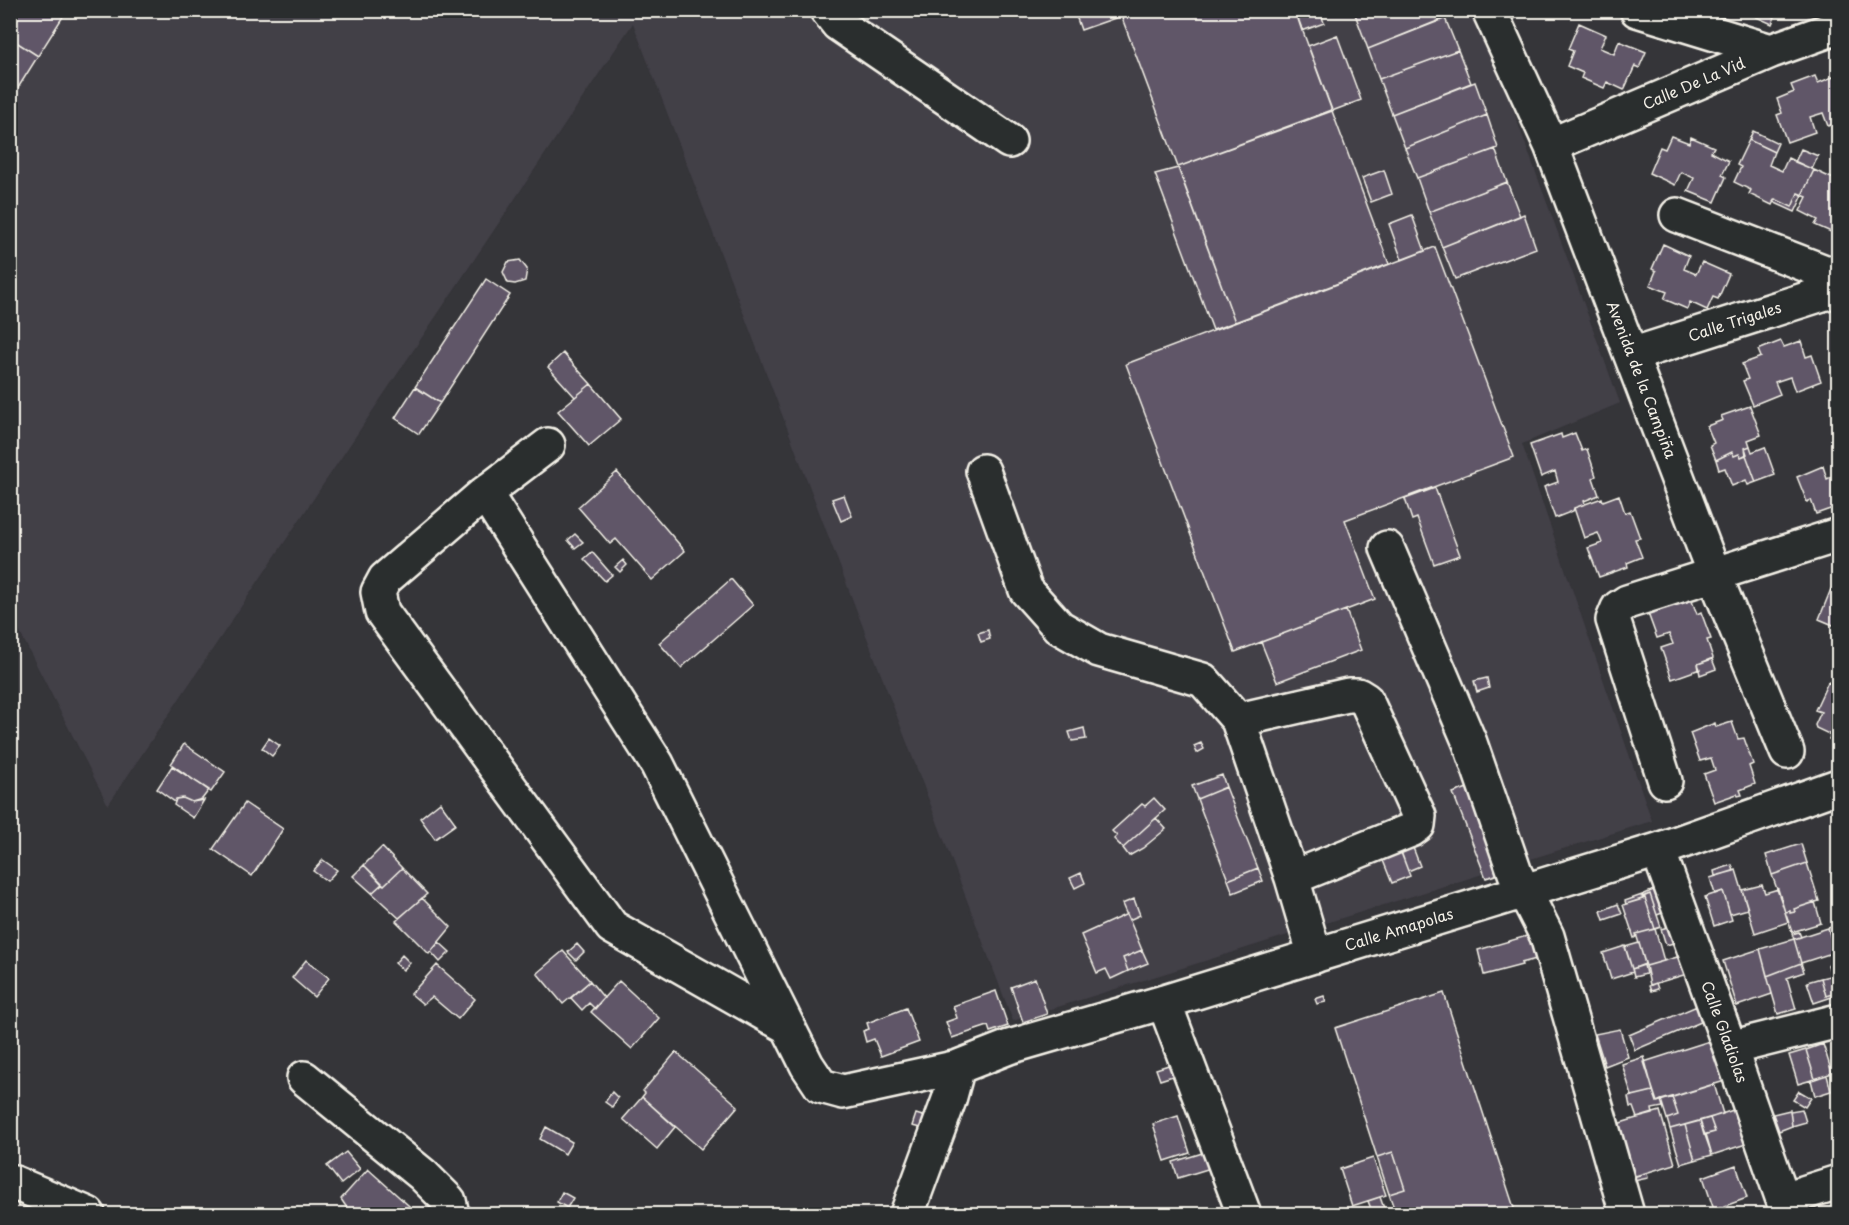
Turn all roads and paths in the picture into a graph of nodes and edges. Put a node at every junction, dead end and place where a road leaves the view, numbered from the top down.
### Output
1 (827, 10) edge
2 (1489, 10) edge
3 (1637, 10) edge
4 (1839, 27) edge
5 (1771, 51) junction
6 (1009, 141) dead end
7 (1551, 145) junction
8 (1677, 216) dead end
9 (1839, 276) edge
10 (1839, 289) edge
11 (1631, 355) junction
12 (548, 445) dead end
13 (983, 471) dead end
14 (485, 493) junction
15 (1839, 535) edge
16 (1387, 548) dead end
17 (1714, 574) junction
18 (1238, 720) junction
19 (1786, 752) dead end
20 (1665, 781) dead end
21 (1839, 786) edge
22 (1658, 850) junction
23 (1292, 878) junction
24 (1524, 891) junction
25 (1315, 956) junction
26 (1164, 1002) junction
27 (1839, 1021) edge
28 (788, 1027) junction
29 (1730, 1048) junction
30 (958, 1067) junction
31 (304, 1078) dead end
32 (10, 1181) edge
33 (1839, 1182) edge
34 (1786, 1207) edge
35 (88, 1215) edge
36 (452, 1215) edge
37 (907, 1215) edge
38 (1244, 1215) edge
39 (1627, 1215) edge

1 - 6 main road
2 - 7 main road, Avenida de la Campiña
3 - 5 main road
4 - 5 main road, Calle De La Vid
5 - 7 main road, Calle De La Vid
7 - 11 main road, Avenida de la Campiña
8 - 9 main road
10 - 11 main road, Calle Trigales
11 - 17 main road, Avenida de la Campiña
12 - 14 main road
13 - 18 main road
14 - 28 main road, Calle Amapolas
14 - 28 main road
15 - 17 main road
16 - 24 main road
17 - 19 main road, Avenida de la Campiña
17 - 20 main road
18 - 23 main road
18 - 23 main road
21 - 22 main road, Calle Amapolas
22 - 24 main road, Calle Amapolas
22 - 29 main road, Calle Gladiolas
23 - 25 main road
24 - 25 main road, Calle Amapolas
24 - 39 main road
25 - 26 main road, Calle Amapolas
26 - 30 main road, Calle Amapolas
26 - 38 main road
27 - 29 main road
28 - 30 main road, Calle Amapolas
29 - 34 main road, Calle Gladiolas
30 - 37 main road
31 - 36 main road
32 - 35 main road
33 - 34 main road

